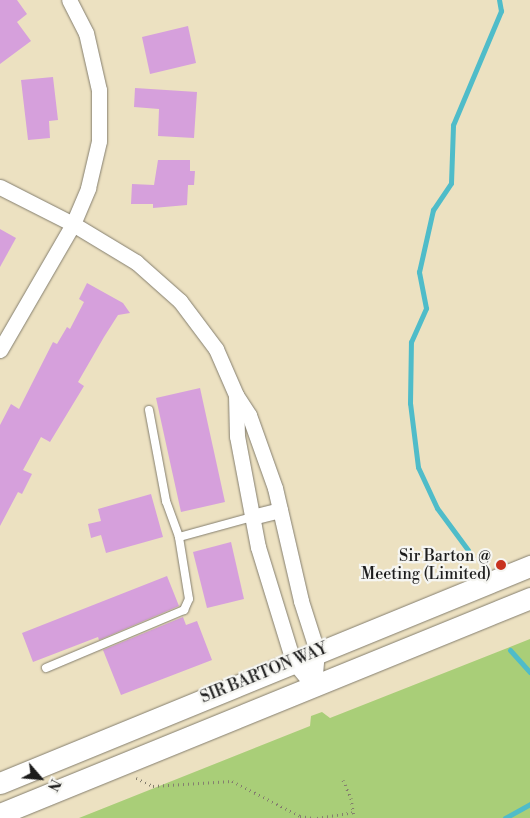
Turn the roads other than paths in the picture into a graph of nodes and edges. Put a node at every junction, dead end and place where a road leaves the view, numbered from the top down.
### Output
1 (69, 0) edge
2 (0, 188) edge
3 (73, 224) junction
4 (0, 350) edge
5 (236, 395) junction
6 (149, 410) dead end
7 (280, 510) junction
8 (252, 517) junction
9 (179, 536) junction
10 (530, 566) edge
11 (530, 598) edge
12 (316, 652) junction
13 (293, 661) junction
14 (46, 668) dead end
15 (314, 687) junction
16 (0, 783) edge
17 (0, 814) edge

1 - 3 street
2 - 3 street
3 - 4 street
3 - 5 street
5 - 7 street
5 - 8 street
6 - 9 lane
7 - 8 street
7 - 12 street
8 - 9 lane
8 - 13 street
9 - 14 lane
10 - 12 main road, SIR BARTON WAY
11 - 15 main road, SIR BARTON WAY
12 - 13 main road, SIR BARTON WAY
12 - 15 street
13 - 15 street
13 - 16 main road, SIR BARTON WAY
15 - 17 main road, SIR BARTON WAY

